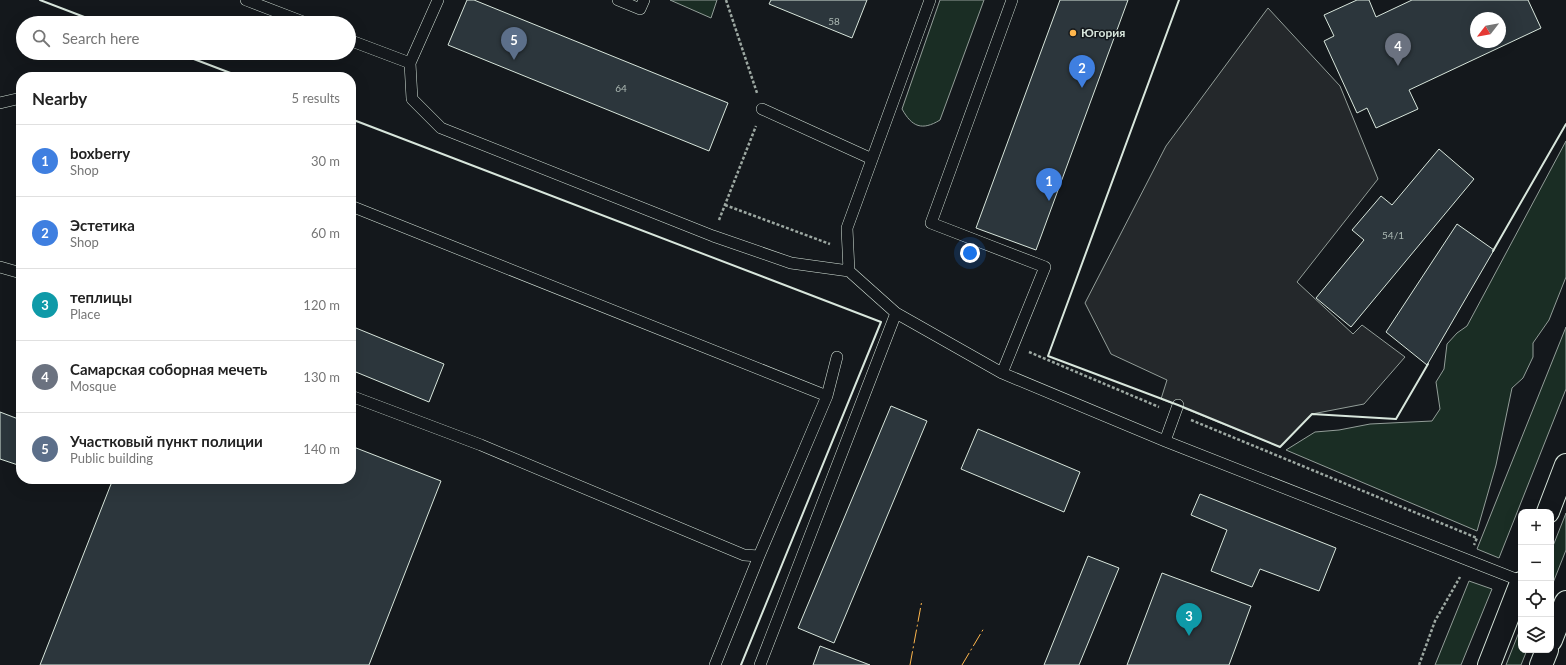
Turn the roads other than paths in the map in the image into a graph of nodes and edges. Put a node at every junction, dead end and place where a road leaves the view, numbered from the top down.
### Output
1 (246, 0) edge
2 (438, 0) edge
3 (618, 0) edge
4 (644, 0) edge
5 (930, 0) edge
6 (1012, 0) edge
7 (288, 16) edge
8 (356, 43) edge
9 (410, 63) junction
10 (16, 99) edge
11 (0, 103) edge
12 (762, 109) road end
13 (872, 159) junction
14 (356, 208) edge
15 (0, 267) edge
16 (849, 271) junction
17 (16, 272) edge
18 (896, 313) junction
19 (837, 357) dead end
20 (1002, 373) junction
21 (827, 396) junction
22 (356, 398) edge
23 (1177, 409) road end
24 (1165, 441) junction
25 (1566, 465) edge
26 (1549, 509) edge
27 (759, 556) junction
28 (1519, 581) edge
29 (1518, 590) edge
30 (1566, 602) edge
31 (1554, 632) edge
32 (1546, 653) edge
33 (715, 665) edge
34 (760, 665) edge
35 (1490, 665) edge
36 (1541, 665) edge

1 - 7 lane
2 - 9 lane
3 - 4 lane
5 - 13 lane
6 - 20 lane
8 - 9 lane
9 - 16 lane
10 - 11 lane
12 - 13 lane
13 - 16 lane
14 - 21 lane
15 - 17 lane
16 - 18 lane
18 - 20 lane
18 - 34 lane
19 - 21 lane
20 - 24 lane
21 - 27 lane
22 - 27 lane
23 - 24 lane
24 - 28 lane
25 - 26 street
27 - 33 lane
29 - 35 street
30 - 31 street
32 - 36 street

